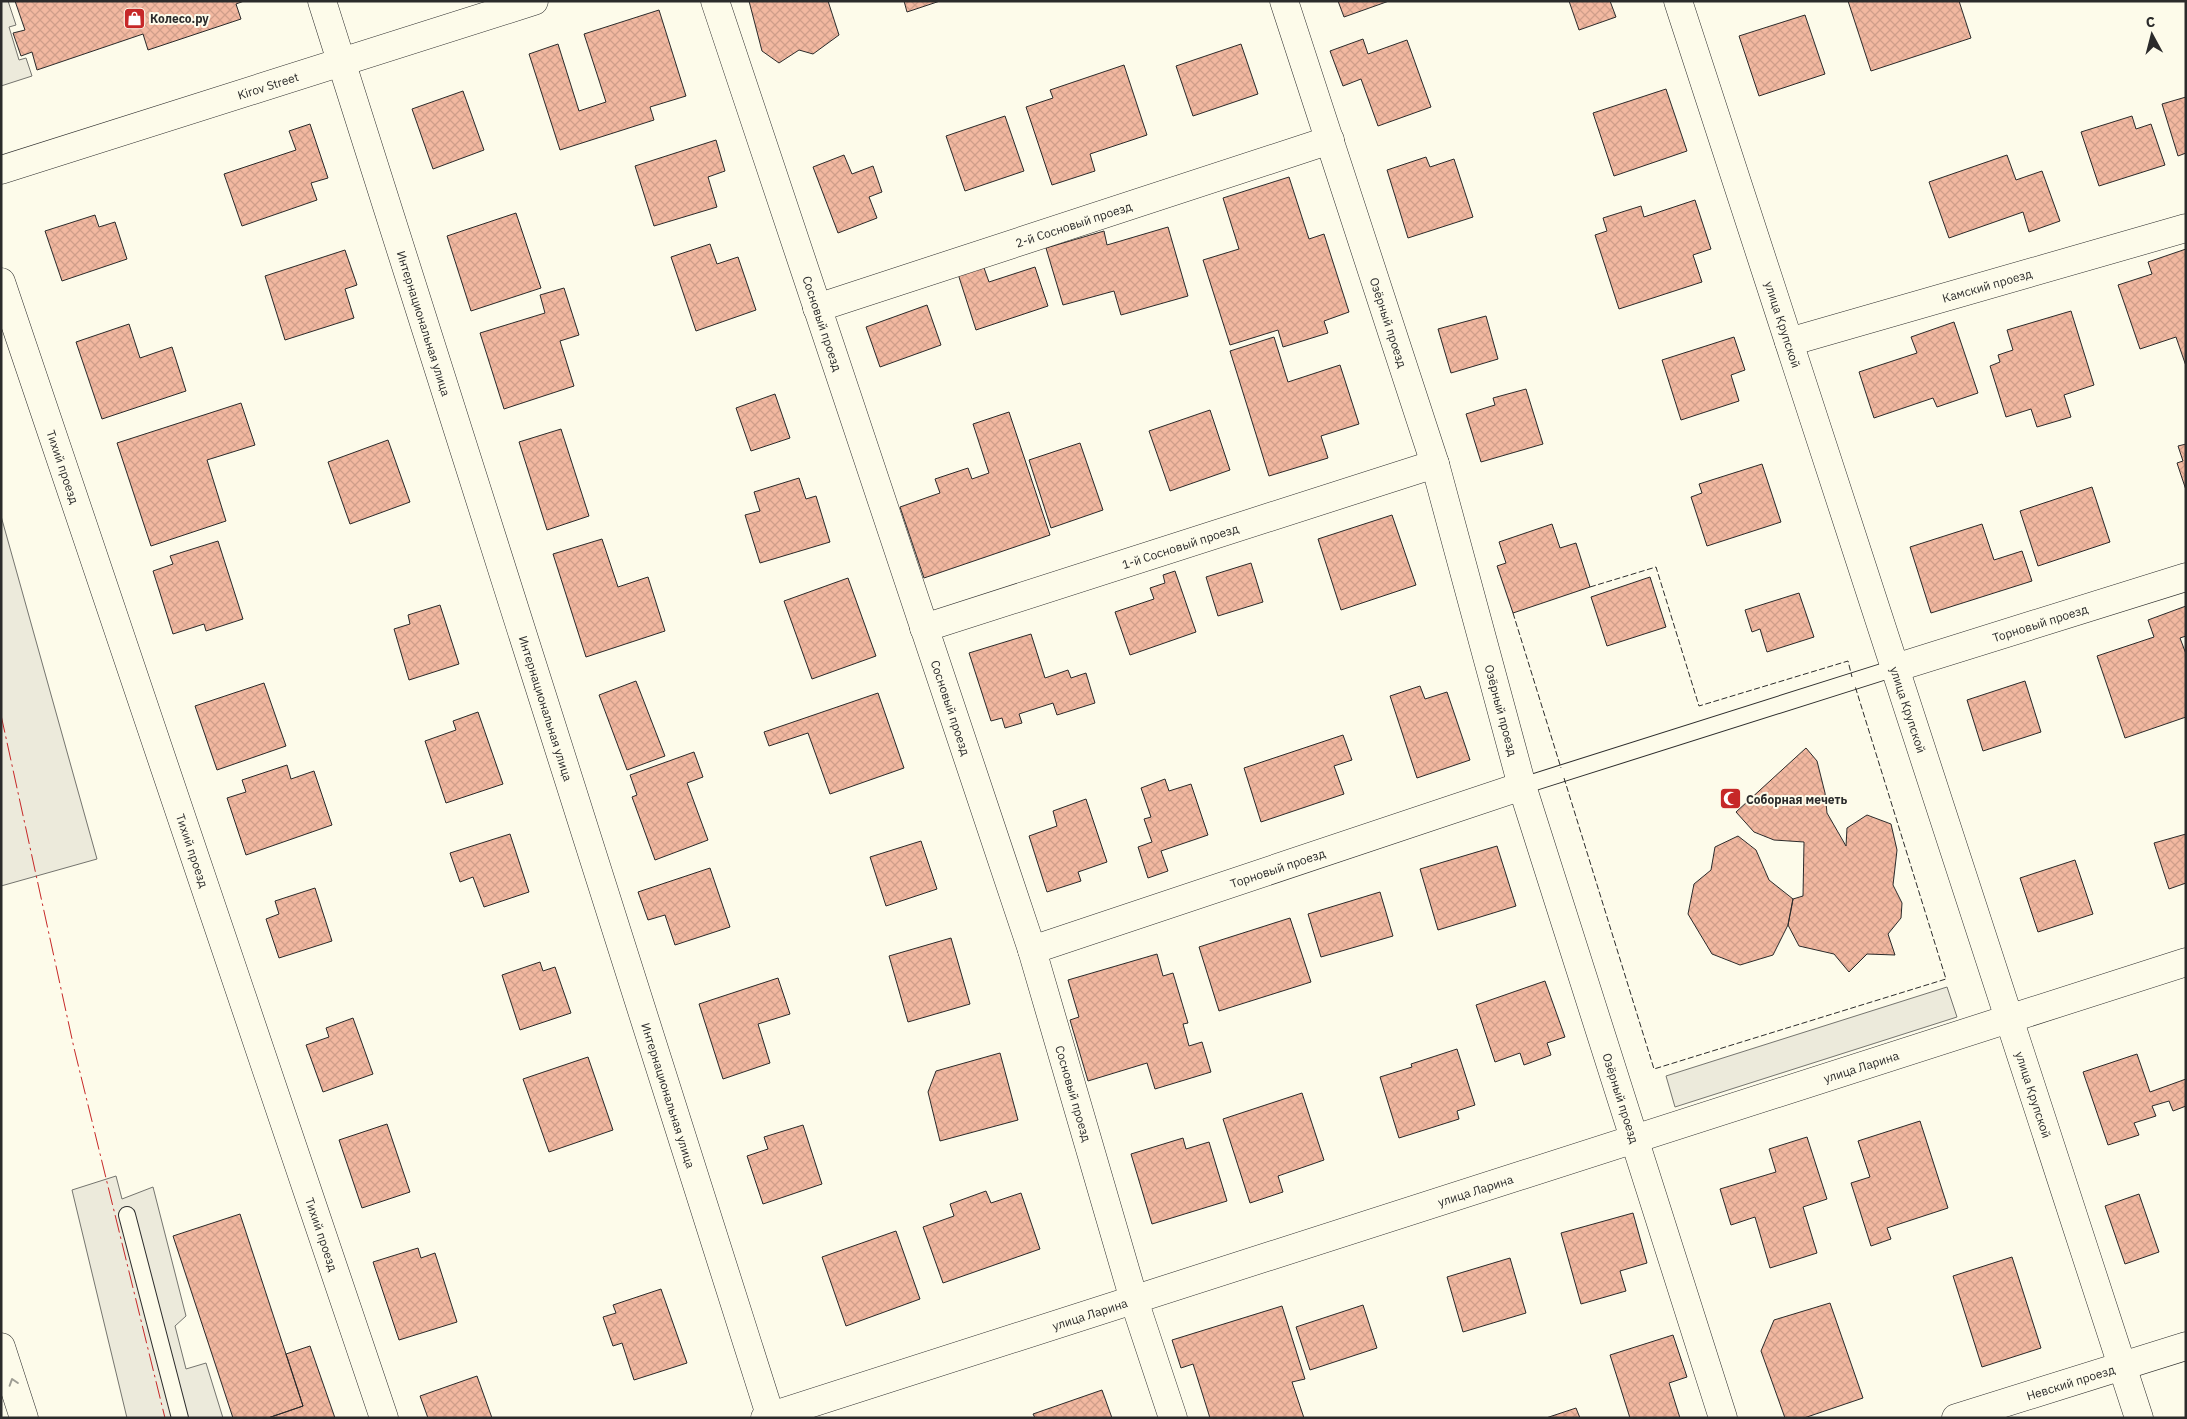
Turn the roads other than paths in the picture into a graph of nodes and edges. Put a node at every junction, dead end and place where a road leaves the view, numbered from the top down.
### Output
1 (322, 1) edge
2 (534, 1) edge
3 (715, 1) edge
4 (1284, 1) edge
5 (1686, 3) edge
6 (342, 62) junction
7 (1330, 140) junction
8 (1, 170) edge
9 (2186, 228) edge
10 (1, 282) edge
11 (817, 308) junction
12 (1789, 342) junction
13 (1435, 464) junction
14 (2186, 577) edge
15 (924, 628) junction
16 (1895, 668) junction
17 (1522, 786) junction
18 (1032, 950) junction
19 (2186, 962) edge
20 (2010, 1019) junction
21 (1634, 1138) junction
22 (127, 1215) dead end
23 (1134, 1300) junction
24 (2186, 1346) edge
25 (1, 1347) edge
26 (2122, 1365) junction
27 (769, 1417) edge
28 (24, 1418) edge
29 (180, 1418) edge
30 (384, 1418) edge
31 (1173, 1418) edge
32 (1723, 1418) edge
33 (1956, 1418) edge
34 (2139, 1418) edge

1 - 6 street, Интернациональная улица
2 - 6 street, Kirov Street
3 - 11 street, Сосновый проезд
4 - 7 street, Озёрный проезд
5 - 12 street, улица Крупской
6 - 8 street, Kirov Street
6 - 27 street, Интернациональная улица
7 - 11 street, 2-й Сосновый проезд
7 - 13 street, Озёрный проезд
9 - 12 street, Камский проезд
10 - 30 street, Тихий проезд
11 - 15 street, Сосновый проезд
12 - 16 street, улица Крупской
13 - 15 street, 1-й Сосновый проезд
13 - 17 street, Озёрный проезд
14 - 16 street, Торновый проезд
15 - 18 street, Сосновый проезд
16 - 17 lane
16 - 20 street, улица Крупской
17 - 18 street, Торновый проезд
17 - 21 street, Озёрный проезд
18 - 23 street, Сосновый проезд
19 - 20 street, улица Ларина
20 - 21 street, улица Ларина
20 - 26 street, улица Крупской
21 - 23 street, улица Ларина
21 - 32 street, Озёрный проезд
22 - 29 lane
23 - 27 street, улица Ларина
23 - 31 street, Сосновый проезд
24 - 26 street, Невский проезд
28 -> 25 street
26 - 33 street, Невский проезд
26 - 34 street, улица Крупской

